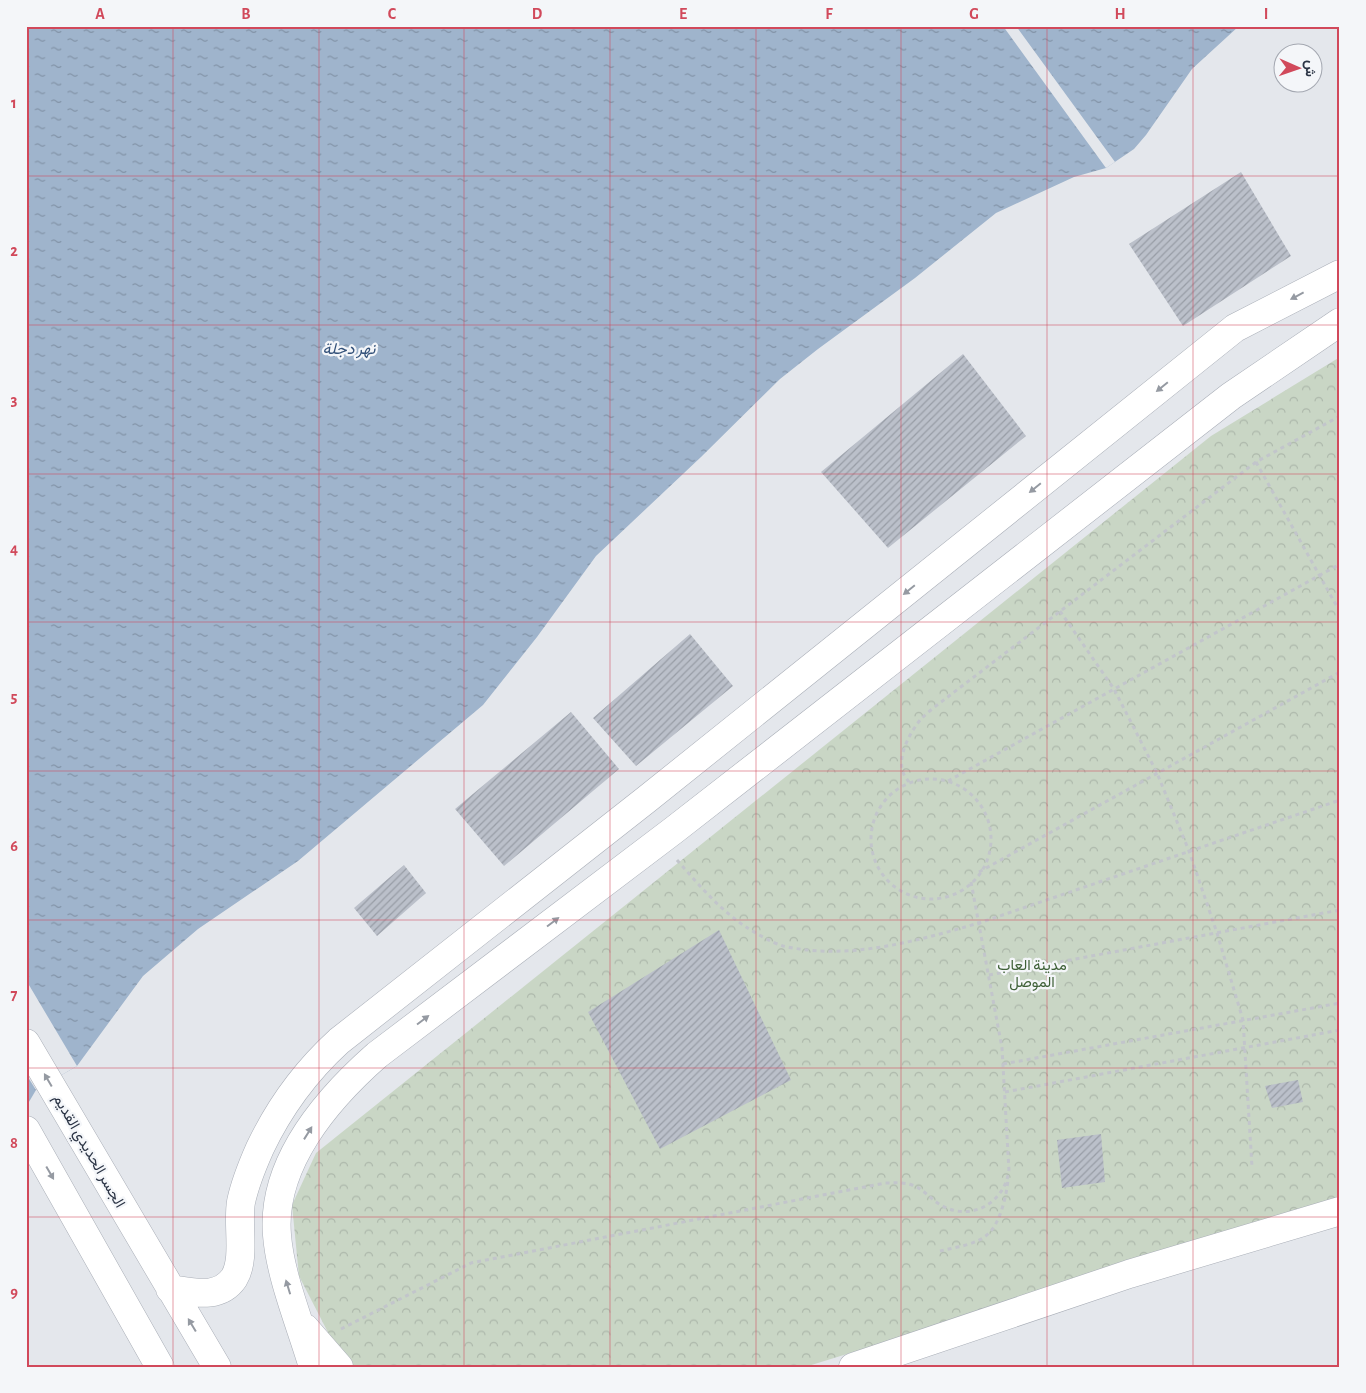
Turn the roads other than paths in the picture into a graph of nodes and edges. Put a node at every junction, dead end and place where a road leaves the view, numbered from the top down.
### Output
1 (1340, 274) edge
2 (1340, 322) edge
3 (647, 799) junction
4 (667, 836) junction
5 (26, 1043) edge
6 (26, 1130) edge
7 (1340, 1211) edge
8 (170, 1289) junction
9 (315, 1354) edge
10 (160, 1367) edge
11 (217, 1367) edge
12 (339, 1367) edge
13 (853, 1367) edge

1 -> 3 main road
2 - 4 main road
3 - 4 main road
3 - 8 main road
9 -> 4 main road
8 -> 5 main road, الجسر الحديدي القديم
6 -> 10 main road
7 - 13 main road
11 -> 8 main road, الجسر الحديدي القديم
9 - 12 main road

